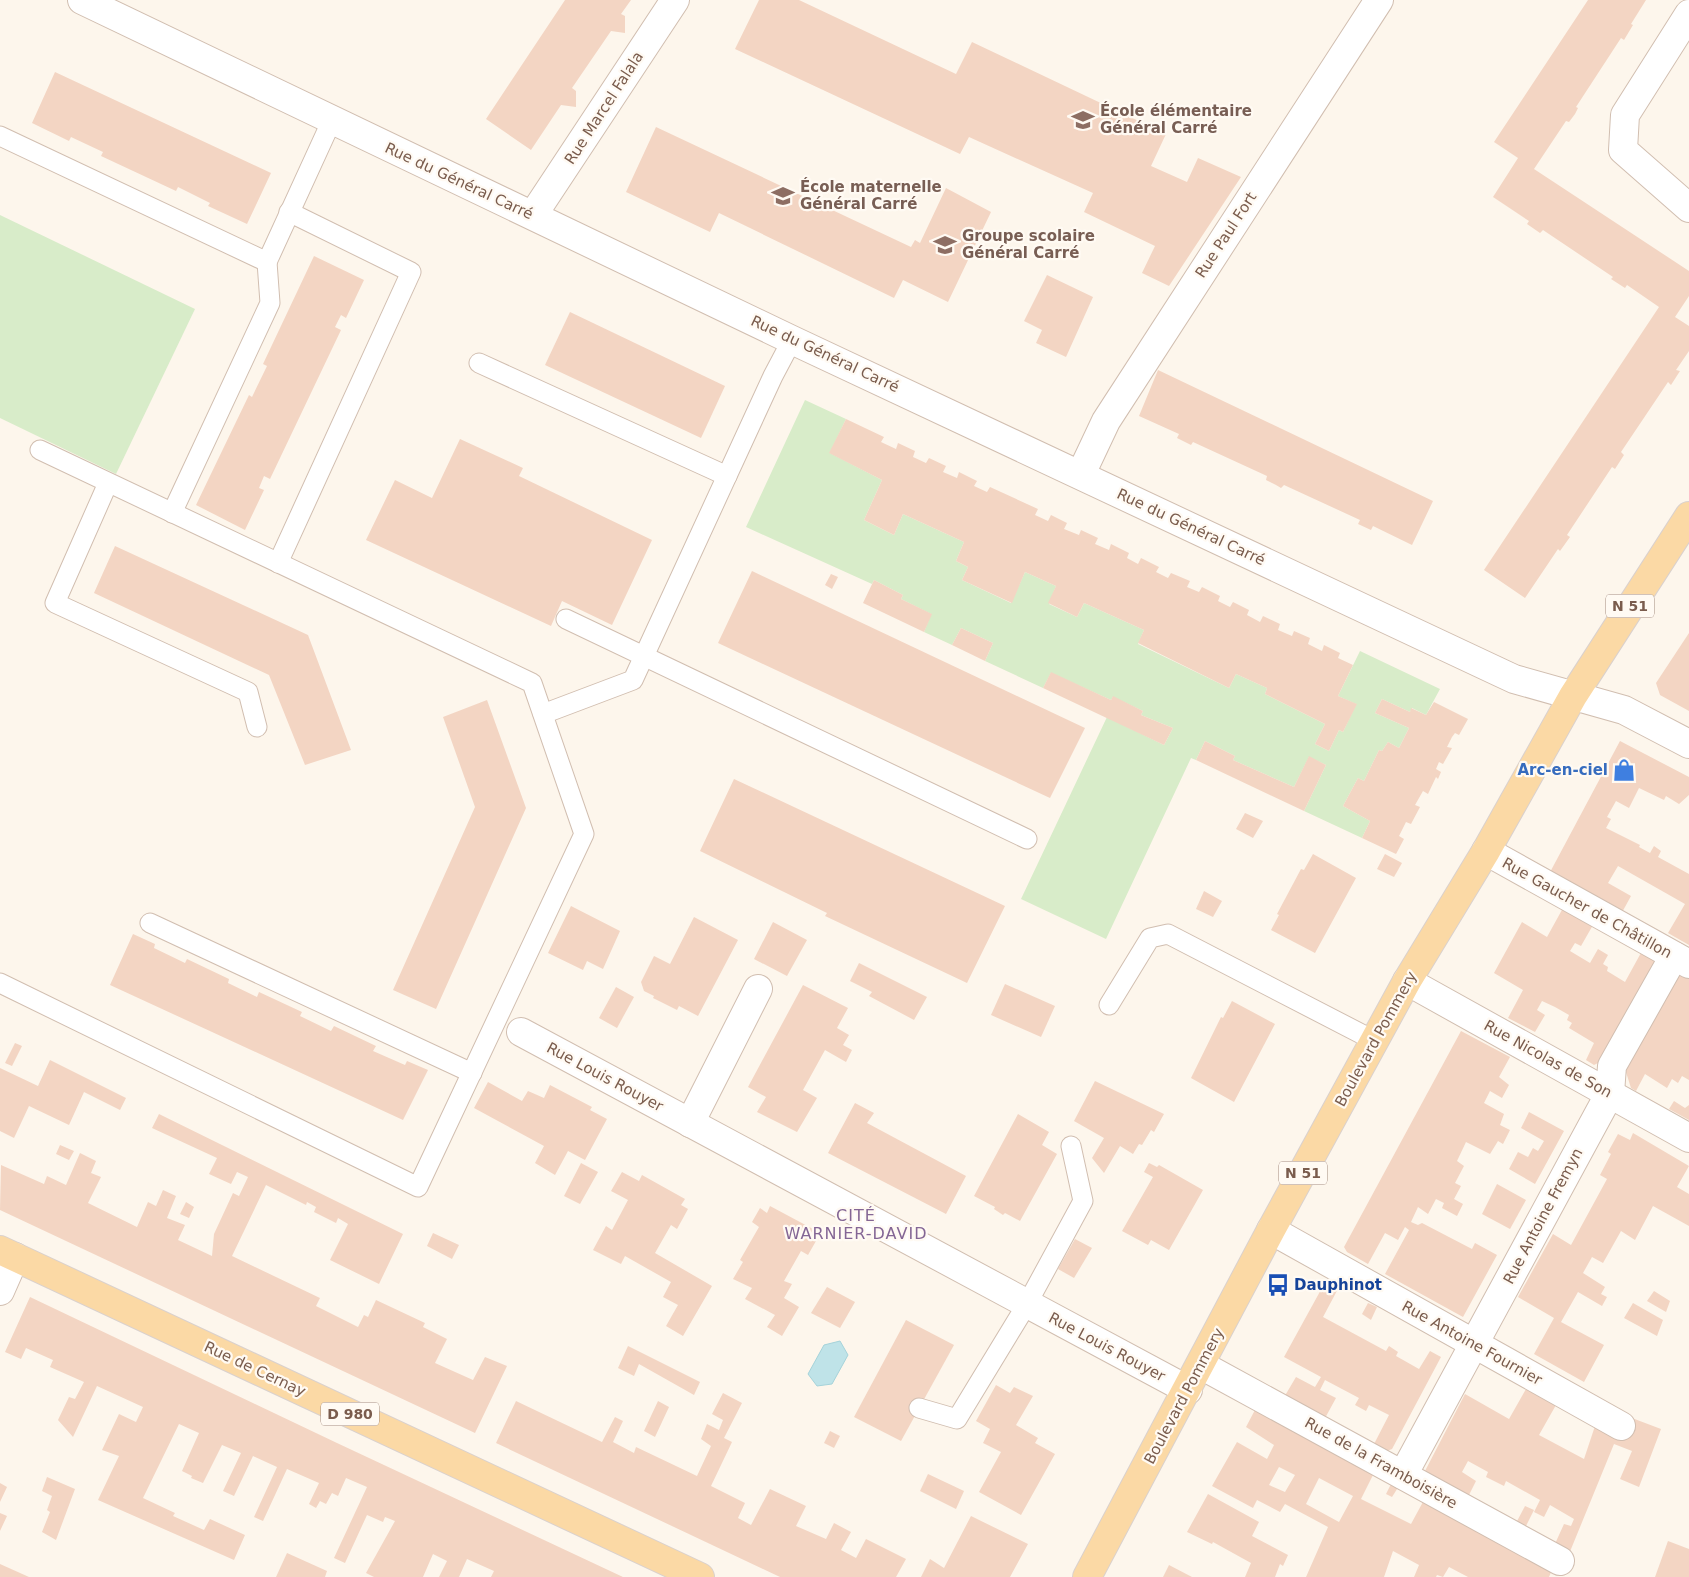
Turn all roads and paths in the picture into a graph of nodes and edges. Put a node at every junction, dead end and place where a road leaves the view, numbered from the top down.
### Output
1 (82, 0) edge
2 (676, 0) edge
3 (1378, 0) edge
4 (1689, 14) edge
5 (332, 120) junction
6 (1, 134) edge
7 (1689, 208) edge
8 (290, 212) junction
9 (533, 216) junction
10 (267, 262) junction
11 (792, 340) junction
12 (479, 363) dead end
13 (40, 450) dead end
14 (1081, 474) junction
15 (727, 476) junction
16 (108, 483) junction
17 (172, 513) junction
18 (1689, 516) edge
19 (278, 562) junction
20 (566, 619) dead end
21 (644, 655) junction
22 (1573, 696) junction
23 (543, 714) junction
24 (257, 727) dead end
25 (1689, 744) edge
26 (1027, 839) dead end
27 (1486, 851) junction
28 (150, 924) dead end
29 (1682, 960) edge
30 (1407, 982) junction
31 (0, 983) edge
32 (758, 989) dead end
33 (1109, 1006) dead end
34 (521, 1032) dead end
35 (1374, 1041) junction
36 (472, 1073) junction
37 (1610, 1093) junction
38 (690, 1123) junction
39 (1689, 1138) edge
40 (1071, 1146) dead end
41 (1271, 1230) junction
42 (8, 1254) edge
43 (0, 1291) edge
44 (1027, 1304) junction
45 (1474, 1344) junction
46 (1201, 1365) junction
47 (1188, 1390) junction
48 (919, 1408) dead end
49 (1620, 1426) dead end
50 (1403, 1475) junction
51 (1560, 1562) dead end
52 (700, 1577) edge
53 (1087, 1577) edge

1 - 5 street, Rue du Général Carré
2 - 9 street, Rue Marcel Falala
3 - 14 street, Rue Paul Fort
4 - 7 street
5 - 8 lane
5 - 9 street, Rue du Général Carré
6 - 10 lane
8 - 10 lane
8 - 19 lane
9 - 11 street, Rue du Général Carré
10 - 17 lane
11 - 14 street, Rue du Général Carré
11 - 15 lane
12 - 15 lane
13 - 16 lane
14 - 22 street, Rue du Général Carré
15 - 21 lane
16 - 17 lane
16 - 24 lane
17 - 19 lane
18 - 22 main road, Boulevard Pommery / N 51
19 - 23 lane
20 - 21 lane
21 - 23 lane
21 - 26 lane
22 - 25 street, Rue du Général Carré
22 - 27 main road, Boulevard Pommery / N 51
23 - 36 lane
27 - 29 street, Rue Gaucher de Châtillon
27 - 30 main road, Boulevard Pommery / N 51
28 - 36 lane
29 - 37 street, Rue Antoine Fremyn
30 - 35 main road, Boulevard Pommery / N 51
30 - 37 street, Rue Nicolas de Son
31 - 36 lane
32 - 38 street
33 - 35 lane
34 - 38 street, Rue Louis Rouyer
35 - 41 main road, Boulevard Pommery / N 51
37 - 39 street, Rue Nicolas de Son
37 - 45 street, Rue Antoine Fremyn
38 - 44 street, Rue Louis Rouyer
40 - 44 lane
41 - 45 street, Rue Antoine Fournier
41 - 46 main road, Boulevard Pommery / N 51
42 - 43 street
42 - 52 main road, Rue de Cernay / D 980
44 - 47 street, Rue Louis Rouyer
44 - 48 lane
45 - 49 street, Rue Antoine Fournier
45 - 50 street, Rue Antoine Fremyn
46 - 47 main road, Boulevard Pommery / N 51
46 - 50 street, Rue de la Framboisière
47 - 53 main road, Boulevard Pommery / N 51
50 - 51 street, Rue de la Framboisière

